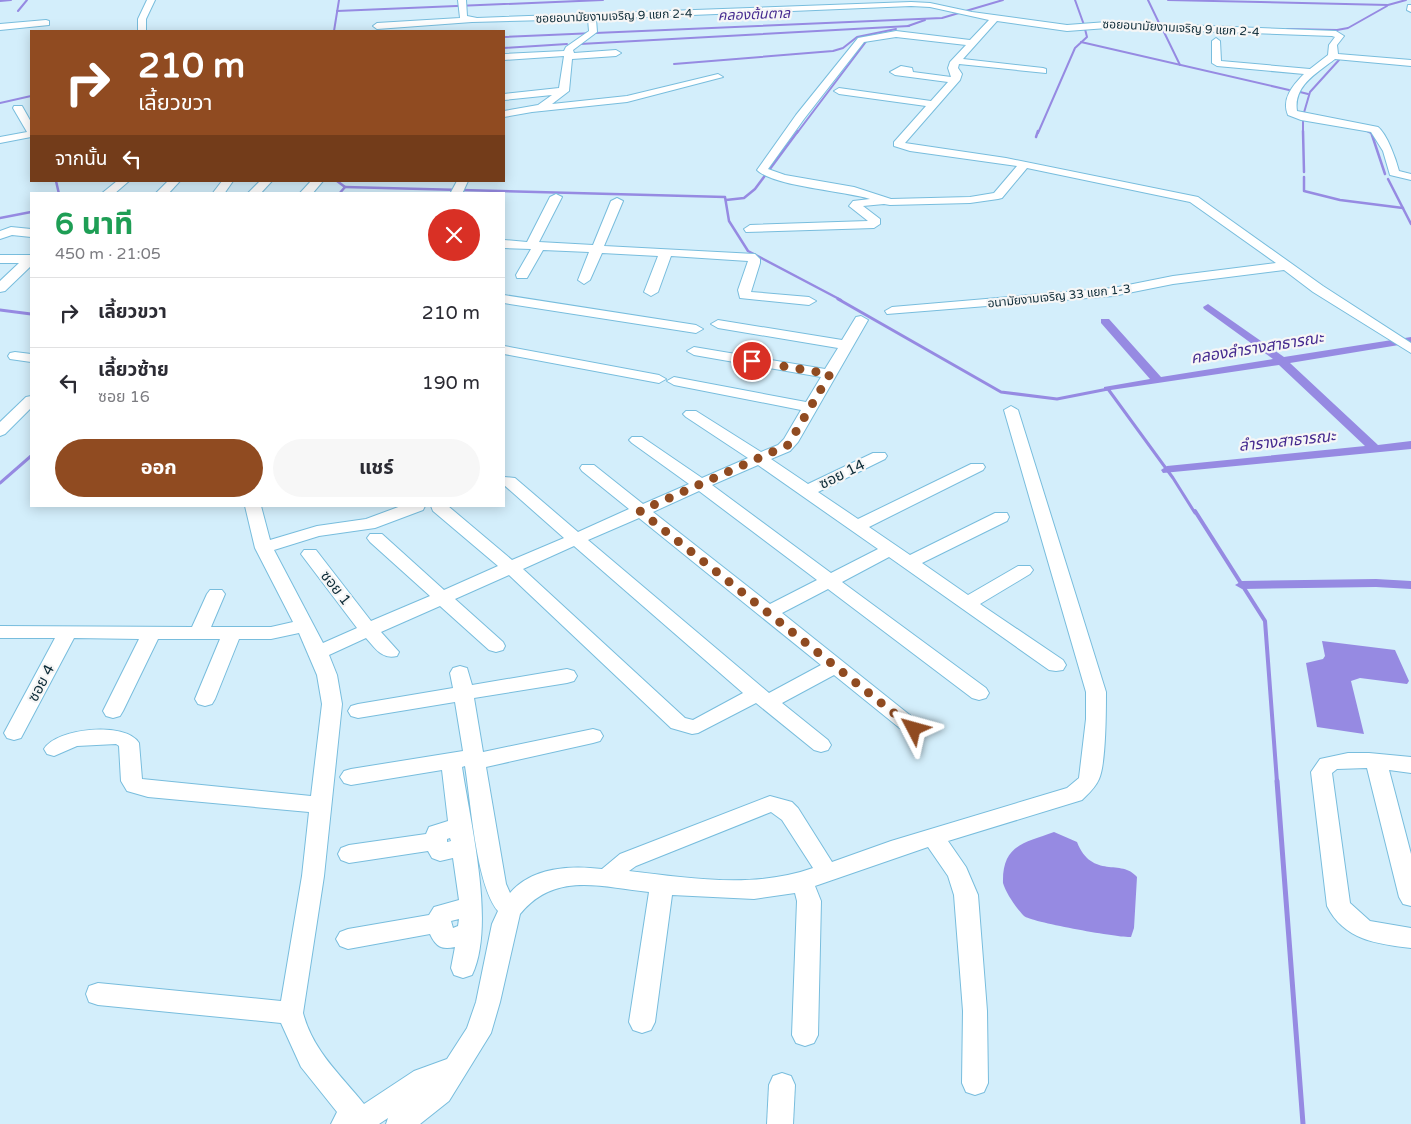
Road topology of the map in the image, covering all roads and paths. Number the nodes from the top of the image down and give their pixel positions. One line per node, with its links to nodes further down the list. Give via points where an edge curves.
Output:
1 (151, 0): 9 (street)
2 (463, 4): 5 (street, via 463,17)
3 (592, 16): 4 (street, ซอยอนามัยงามเจริญ 9 แยก 2-4, via 910,4); 5 (street, ซอยอนามัยงามเจริญ 9 แยก 2-4); 15 (street, via 592,33 572,45)
4 (996, 18): 11 (street); 13 (street, ซอยอนามัยงามเจริญ 9 แยก 2-4, via 1071,29 1107,24 1330,33 1340,36 1333,45)
5 (471, 20): 7 (street, ซอยอนามัยงามเจริญ 9 แยก 2-4)
6 (46, 23): 8 (street)
7 (377, 26)
8 (0, 27)
9 (142, 30)
10 (1216, 41): 21 (street, via 1217,63)
11 (974, 43): 16 (street); 48 (street, via 896,34 861,40 762,166 769,175 854,190)
12 (616, 53): 15 (street)
13 (1333, 56): 17 (street); 21 (street)
14 (505, 57): 15 (street)
15 (569, 58): 18 (street); 24 (street)
16 (956, 61): 20 (street); 23 (street, via 953,68 957,74)
17 (1411, 62)
18 (505, 67)
19 (909, 70): 23 (street, via 895,72)
20 (1044, 71)
21 (1313, 72): 35 (street, via 1294,90 1292,113 1301,118 1374,129 1388,151 1394,173)
22 (718, 77): 29 (street, via 627,100)
23 (955, 80): 27 (street)
24 (564, 91): 26 (street); 29 (street)
25 (839, 91): 27 (street)
26 (505, 97)
27 (934, 104): 34 (street, via 898,144)
28 (18, 108): 31 (street)
29 (533, 109): 30 (street)
30 (505, 114)
31 (30, 128)
32 (30, 134): 33 (street)
33 (0, 140)
34 (1024, 165): 48 (street, via 998,196); 59 (street, via 1194,199)
35 (1411, 177)
36 (123, 182): 41 (street)
37 (174, 182): 42 (street)
38 (227, 182): 43 (street)
39 (266, 182): 44 (street)
40 (317, 182): 45 (street)
41 (110, 192)
42 (163, 192)
43 (220, 192)
44 (255, 192)
45 (307, 192)
46 (556, 197): 53 (street)
47 (617, 202): 54 (street)
48 (888, 202): 49 (street, via 855,204 874,220 874,224)
49 (750, 229)
50 (30, 232): 51 (street)
51 (0, 235)
52 (505, 244): 53 (street)
53 (535, 245): 54 (street); 60 (street)
54 (597, 248): 55 (street); 61 (street)
55 (666, 252): 63 (street); 65 (street, via 751,257 754,264 743,294)
56 (0, 259): 57 (street)
57 (30, 260)
58 (30, 261): 62 (street)
59 (1285, 266): 66 (street, อนามัยงามเจริญ 33 แยก 1-3, via 1173,280 1113,292); 71 (street)
60 (522, 275)
61 (584, 280)
62 (0, 288)
63 (651, 292)
64 (505, 299): 69 (street)
65 (808, 301)
66 (892, 311)
67 (861, 320): 70 (street)
68 (718, 324): 70 (street)
69 (696, 329)
70 (847, 345): 76 (street)
71 (1410, 348)
72 (505, 350): 77 (street)
73 (694, 351): 76 (street)
74 (15, 356): 75 (street)
75 (30, 358)
76 (830, 374): 80 (street)
77 (659, 379)
78 (674, 381): 80 (street)
79 (30, 401): 83 (street)
80 (811, 407): 85 (street, via 784,448)
81 (1011, 410): 141 (street, via 1092,677 1096,704 1092,768 1086,784 1074,794)
82 (691, 414): 85 (street)
83 (0, 431)
84 (637, 440): 90 (street)
85 (756, 456): 90 (street); 91 (street)
86 (879, 456): 91 (street, ซอย 14)
87 (977, 467): 97 (street)
88 (588, 468): 95 (street)
89 (509, 481): 98 (street)
90 (696, 482): 95 (street); 106 (street)
91 (805, 492): 97 (street)
92 (253, 507): 100 (street)
93 (414, 507): 100 (street, via 369,524 317,531)
94 (439, 507): 104 (street)
95 (637, 508): 98 (street); 110 (street)
96 (1001, 516): 103 (street)
97 (857, 526): 101 (street)
98 (573, 535): 104 (street); 125 (street)
99 (376, 538): 108 (street)
100 (264, 548): 117 (street)
101 (890, 550): 103 (street); 106 (street)
102 (310, 554): 111 (street, ซอย 1)
103 (908, 563): 109 (street)
104 (507, 564): 108 (street); 125 (street, via 678,723 698,726)
105 (1024, 570): 109 (street)
106 (830, 582): 110 (street); 124 (street)
107 (216, 594): 115 (street)
108 (437, 594): 111 (street); 118 (street)
109 (968, 602): 120 (street)
110 (768, 612): 121 (street)
111 (366, 626): 117 (street); 119 (street, ซอย 1)
112 (0, 632): 113 (street)
113 (68, 632): 114 (street); 130 (street, ซอย 4)
114 (152, 632): 115 (street); 127 (street)
115 (199, 632): 116 (street)
116 (232, 632): 117 (street, via 271,633); 126 (street)
117 (311, 640): 139 (street, via 327,675 332,704)
118 (496, 646)
119 (390, 652)
120 (1056, 665)
121 (835, 666): 125 (street); 129 (street)
122 (567, 676): 123 (street)
123 (461, 683): 128 (street); 134 (street)
124 (980, 693)
125 (763, 698): 132 (street)
126 (205, 699)
127 (113, 711)
128 (358, 711)
129 (914, 729)
130 (14, 733)
131 (593, 736): 134 (street)
132 (821, 745)
133 (54, 749): 139 (street, via 74,739 120,737 129,743 134,785)
134 (474, 760): 135 (street); 149 (street, via 495,884)
135 (451, 761): 138 (street); 140 (street)
136 (1376, 761): 137 (street); 147 (street); 152 (street, via 1339,760 1326,764 1321,772 1339,906 1346,917 1369,932)
137 (1411, 765)
138 (351, 777)
139 (322, 805): 156 (street)
140 (461, 837): 142 (street, via 440,852 436,841); 148 (street)
141 (933, 837): 143 (street); 160 (street, via 958,873 966,895 975,1011)
142 (349, 854)
143 (826, 872): 144 (street, via 790,814 770,804 628,860); 145 (street)
144 (608, 878): 146 (street); 149 (street, via 576,875 555,878 531,888)
145 (802, 881): 146 (street, via 790,886 754,890); 158 (street, via 809,901)
146 (662, 884): 157 (street)
147 (1411, 897)
148 (471, 907): 150 (street, via 442,914); 151 (street)
149 (510, 909): 159 (street, via 478,1033)
150 (440, 923): 151 (street, via 446,939); 153 (street)
151 (470, 934): 154 (street)
152 (1411, 938)
153 (348, 939)
154 (463, 968)
155 (98, 994): 156 (street)
156 (290, 1013): 162 (street, via 302,1048)
157 (642, 1022)
158 (805, 1035)
159 (452, 1070): 162 (street, via 423,1079); 163 (street, via 440,1092)
160 (975, 1083)
161 (782, 1084): 164 (street)
162 (355, 1120)
163 (399, 1124)
164 (780, 1124)

